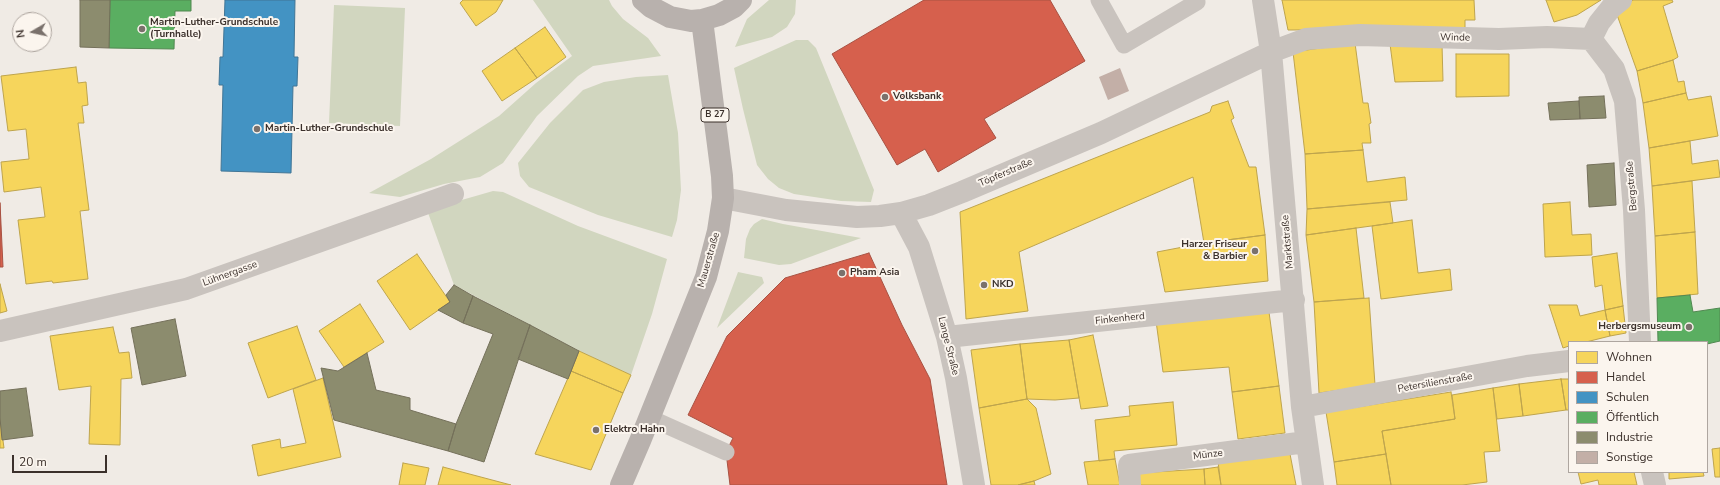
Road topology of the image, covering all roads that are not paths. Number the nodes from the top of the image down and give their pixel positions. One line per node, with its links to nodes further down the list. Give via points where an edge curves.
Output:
1 (643, 0): 7 (main road, via 670,17 691,21)
2 (741, 0): 7 (main road, via 726,12)
3 (1099, 0): 4 (lane, via 1124,45 1197,2)
4 (1196, 0)
5 (1263, 0): 9 (street, Marktstraße)
6 (1621, 0): 8 (street, via 1599,23)
7 (702, 20): 11 (main road, Mauerstraße / B 27, via 720,152)
8 (1591, 39): 9 (street, Winde, via 1360,35 1306,39); 16 (street, Bergstraße, via 1614,68 1625,101 1634,210)
9 (1271, 52): 12 (street, Töpferstraße, via 1093,136 962,192 929,205); 13 (street, Marktstraße)
10 (453, 194): 14 (street, Lühnergasse, via 192,287)
11 (723, 198): 12 (street, Töpferstraße, via 786,210 857,218); 19 (main road, Mauerstraße / B 27, via 718,231 706,277)
12 (901, 212): 15 (street, Lange Straße, via 919,247)
13 (1294, 300): 15 (street, Finkenherd); 18 (street, Marktstraße)
14 (0, 331)
15 (947, 337): 24 (street, Lange Straße)
16 (1640, 341)
17 (1568, 361): 18 (street, Petersilienstraße)
18 (1302, 407): 20 (street, Marktstraße)
19 (650, 418): 21 (lane); 23 (main road, Mauerstraße / B 27)
20 (1306, 442): 25 (street, Münze, via 1129,465); 26 (street, Marktstraße)
21 (726, 452)
22 (1652, 473): 27 (street)
23 (621, 485)
24 (974, 485)
25 (1130, 485)
26 (1313, 485)
27 (1655, 485)

